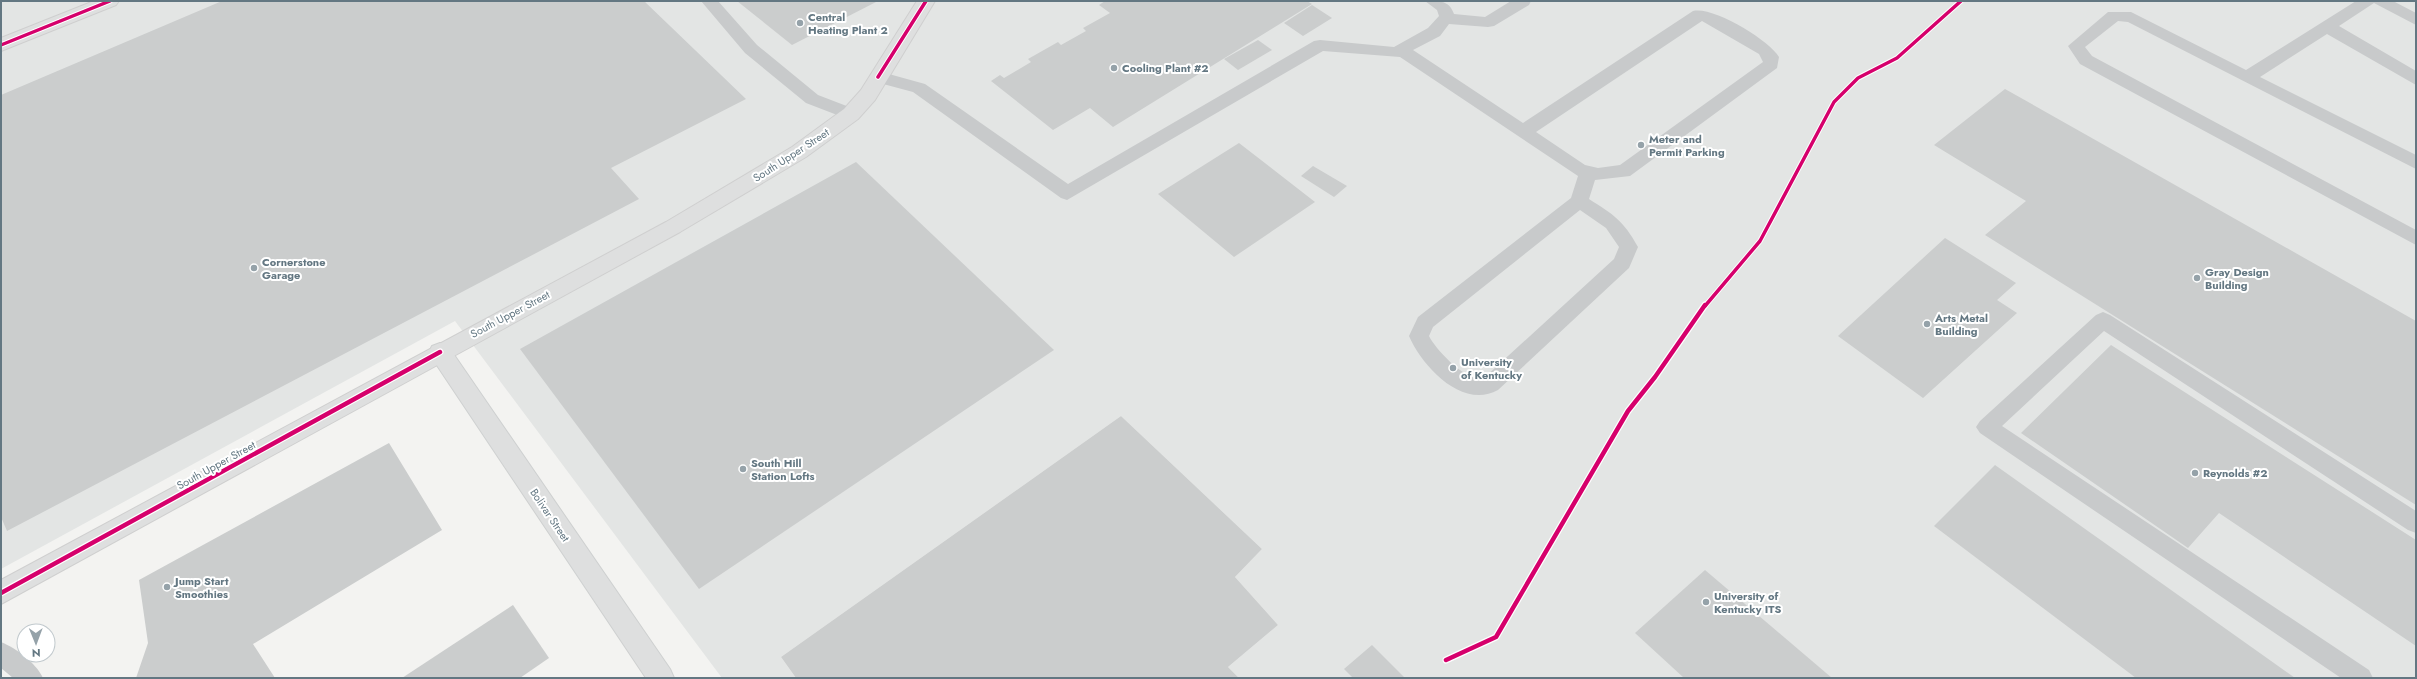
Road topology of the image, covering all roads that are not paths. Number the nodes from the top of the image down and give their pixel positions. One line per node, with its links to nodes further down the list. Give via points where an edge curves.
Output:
1 (110, 1): 11 (main road)
2 (709, 1): 16 (lane, via 752,48 812,99)
3 (926, 1): 13 (main road, South Upper Street)
4 (1433, 1): 8 (lane, via 1444,7)
5 (1523, 1): 8 (lane, via 1488,22)
6 (2366, 1): 10 (lane)
7 (2381, 1): 9 (lane)
8 (1446, 19): 12 (lane, via 1434,32)
9 (2416, 20)
10 (2326, 26): 14 (lane); 15 (lane)
11 (1, 46)
12 (1401, 50): 13 (lane, via 1396,53 1320,45 1067,193 919,88); 17 (lane)
13 (878, 77): 16 (main road, South Upper Street, via 868,95)
14 (2248, 77): 18 (lane); 21 (lane, via 2131,17 2122,15 2114,16 2076,46 2086,60)
15 (2416, 79)
16 (851, 114): 22 (main road, South Upper Street, via 799,152 673,227)
17 (1523, 132): 19 (lane, via 1580,170); 19 (lane, via 1699,15 1710,16 1765,50 1771,57 1771,64 1624,171 1598,174)
18 (2416, 163)
19 (1588, 172): 20 (lane)
20 (1578, 201): 20 (lane, via 1425,322 1418,336 1422,346 1430,356 1466,384 1480,388 1491,384 1622,263 1629,247 1613,223)
21 (2416, 238)
22 (440, 352): 24 (main road, South Upper Street); 27 (main road, Bolivar Street)
23 (2416, 523): 28 (lane, via 2102,320 1987,427)
24 (1, 593)
25 (1, 653): 26 (lane)
26 (31, 678)
27 (661, 678)
28 (2361, 678)

